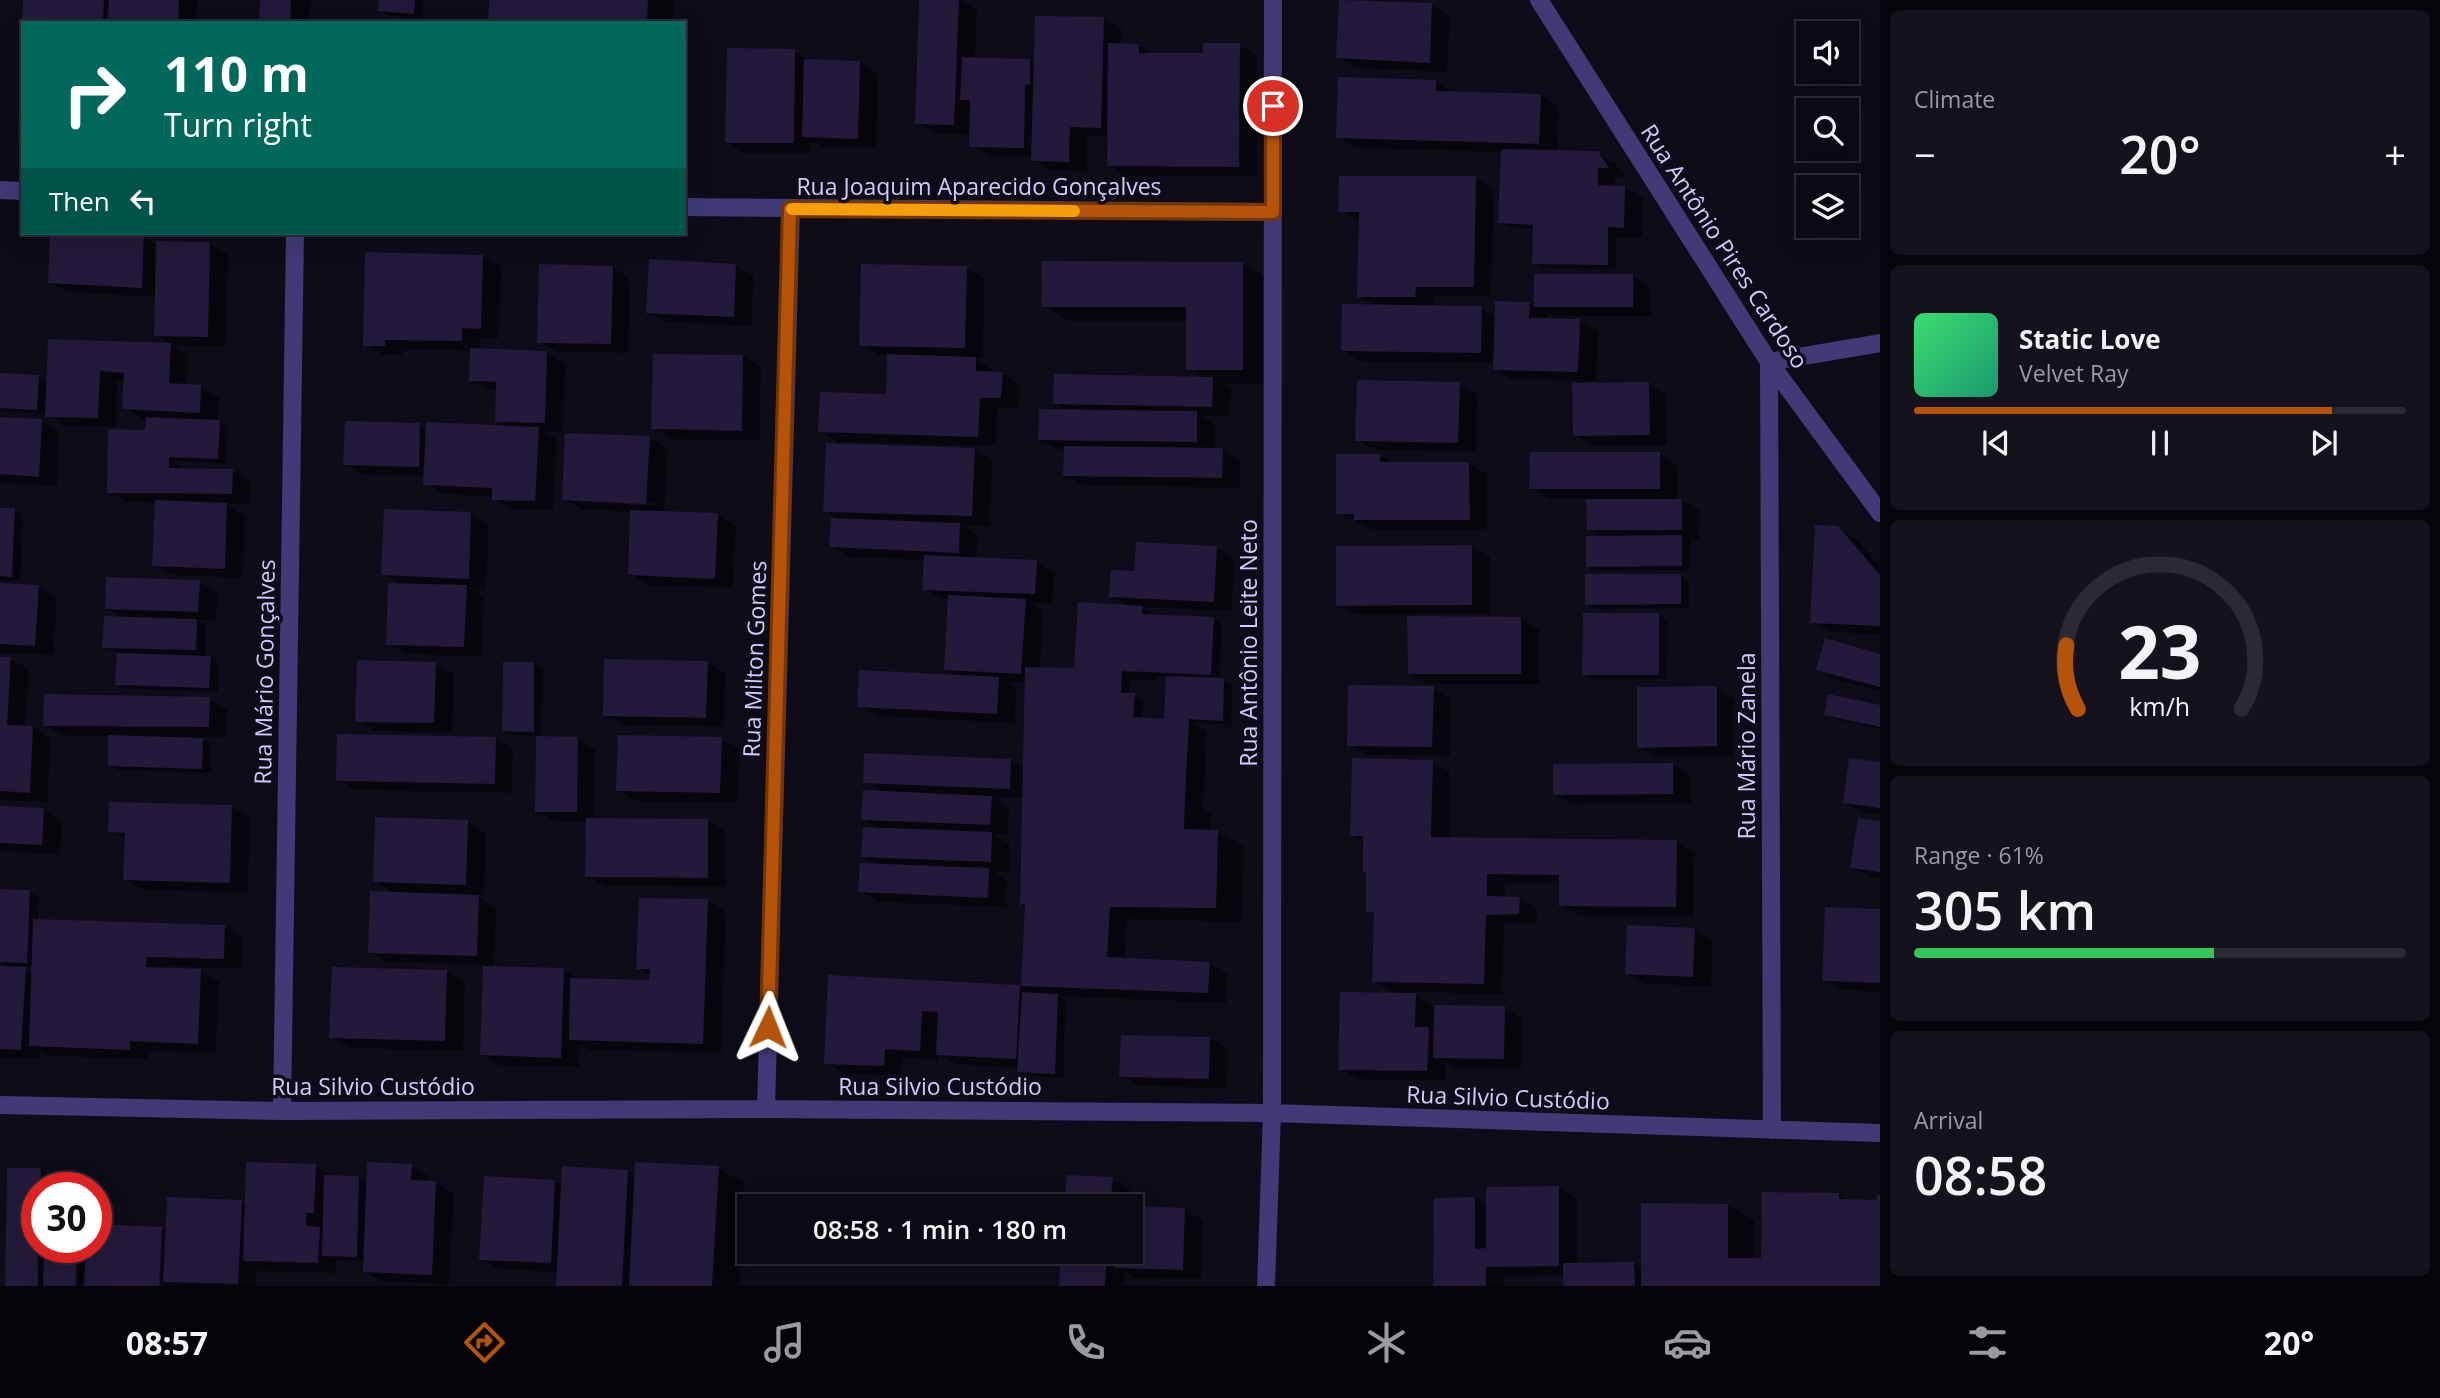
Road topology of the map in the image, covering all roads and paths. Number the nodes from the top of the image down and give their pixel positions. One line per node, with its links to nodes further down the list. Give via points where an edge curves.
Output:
1 (1273, 0): 7 (street, Rua Antônio Leite Neto)
2 (1539, 0): 10 (street, Rua Antônio Pires Cardoso)
3 (0, 190): 4 (street)
4 (21, 191)
5 (686, 207): 6 (street, Rua Joaquim Aparecido Gonçalves)
6 (790, 209): 7 (street, Rua Joaquim Aparecido Gonçalves); 13 (street, Rua Milton Gomes)
7 (1273, 212): 15 (street, Rua Antônio Leite Neto)
8 (295, 235): 14 (street, Rua Mário Gonçalves)
9 (1880, 343): 10 (street)
10 (1769, 362): 11 (street, Rua Antônio Pires Cardoso); 16 (street, Rua Mário Zanela)
11 (1880, 513)
12 (0, 1105): 14 (street, Rua Silvio Custódio)
13 (766, 1109): 14 (street, Rua Silvio Custódio); 15 (street, Rua Silvio Custódio)
14 (282, 1111)
15 (1272, 1113): 16 (street, Rua Silvio Custódio); 18 (street, Rua Antônio Leite Neto)
16 (1772, 1130): 17 (street, Rua Silvio Custódio)
17 (1880, 1133)
18 (1266, 1286)

